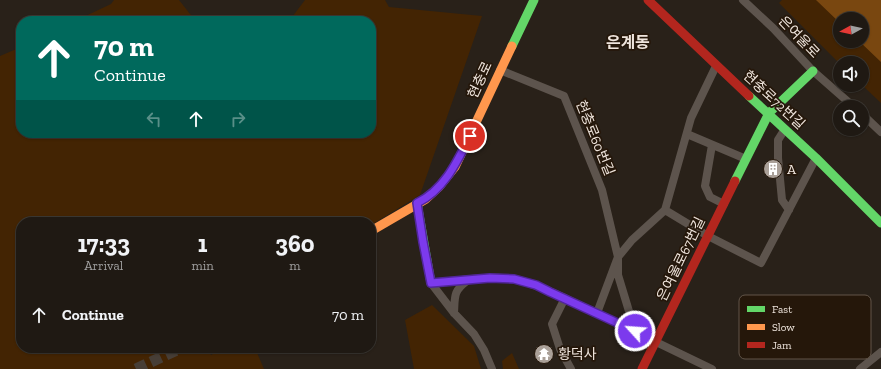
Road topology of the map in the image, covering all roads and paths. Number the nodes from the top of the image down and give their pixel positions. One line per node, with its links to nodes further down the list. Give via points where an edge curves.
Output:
1 (534, 0): 5 (street, 현충로)
2 (648, 0): 4 (street, 현충로72번길)
3 (743, 0): 6 (street, 은여울로)
4 (716, 66): 8 (street, 현충로72번길); 12 (street, via 691,118)
5 (500, 70): 16 (street, 현충로, via 455,167 439,187 426,199); 23 (street, 현충로60번길, via 564,96 602,190)
6 (813, 71): 7 (street, 은여울로); 8 (street, 은여울로67번길)
7 (846, 100)
8 (769, 114): 10 (street, 현충로72번길); 15 (street, 은여울로67번길)
9 (869, 121): 11 (street)
10 (785, 129): 14 (street, 현충로72번길); 19 (street, via 778,140 778,158 782,200)
11 (881, 132)
12 (687, 134): 13 (street); 18 (street)
13 (712, 145): 15 (street); 17 (street, via 706,186 710,197)
14 (816, 158): 19 (street); 20 (street, 현충로72번길)
15 (746, 159): 17 (street, 은여울로67번길)
16 (417, 203): 21 (street, 현충로); 25 (street)
17 (724, 204): 22 (street, 은여울로67번길)
18 (665, 210): 22 (street); 23 (street, via 632,240)
19 (789, 210): 22 (street, via 761,263)
20 (881, 222)
21 (376, 228)
22 (708, 236): 30 (street, 은여울로67번길)
23 (618, 257): 28 (street); 29 (street, 현충로60번길, via 618,275)
24 (467, 280): 25 (street); 26 (street, via 514,279 536,285); 27 (street, via 458,288)
25 (431, 283): 27 (street)
26 (565, 298): 28 (street); 33 (street, via 552,324 560,349)
27 (454, 313): 32 (street, via 474,334)
28 (597, 313): 29 (street)
29 (635, 331): 30 (street)
30 (656, 341): 34 (street, 은여울로67번길); 35 (street)
31 (880, 354): 36 (street)
32 (492, 369)
33 (571, 369)
34 (642, 369)
35 (712, 369)
36 (860, 369)

